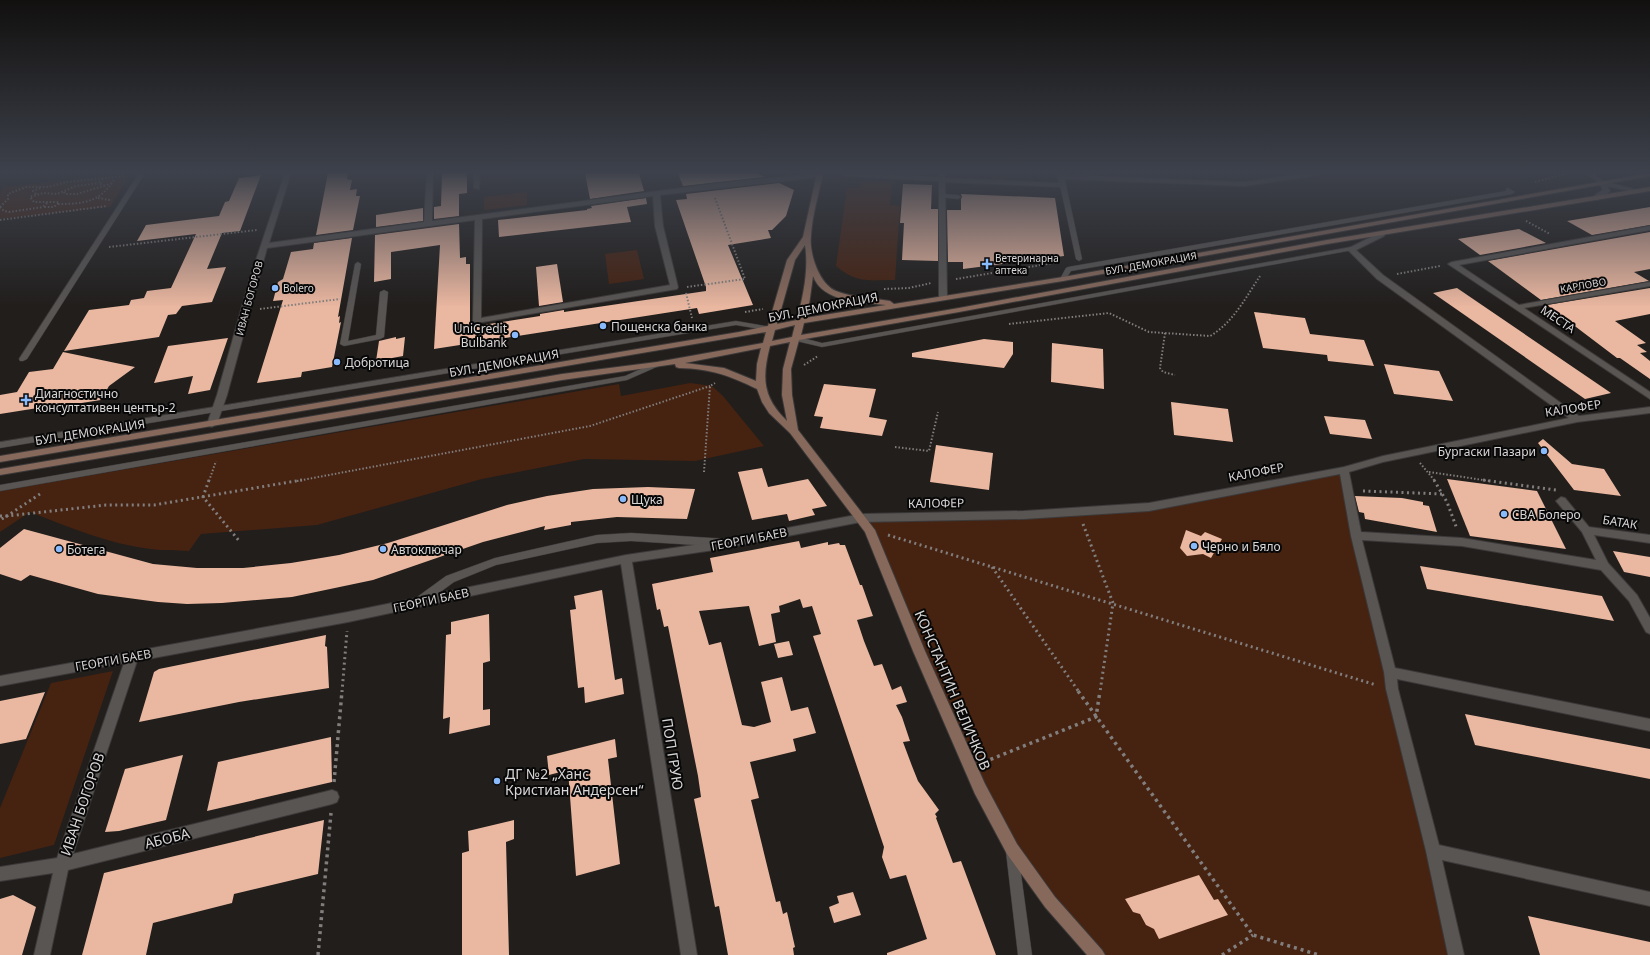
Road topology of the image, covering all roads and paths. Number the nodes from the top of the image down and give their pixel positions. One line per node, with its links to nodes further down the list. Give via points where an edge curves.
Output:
1 (479, 217): 8 (street, via 477,321 674,287)
2 (15, 218): 3 (path); 17 (path); 18 (path)
3 (19, 218)
4 (114, 218): 26 (lane)
5 (274, 218): 21 (street, ИВАН БОГОРОВ)
6 (428, 218): 19 (street)
7 (474, 218): 19 (street)
8 (658, 218)
9 (723, 218): 44 (path, via 745,279 684,287)
10 (811, 218): 23 (main road)
11 (942, 218): 38 (street)
12 (1070, 218): 28 (lane)
13 (1363, 218): 34 (lane, via 1068,268)
14 (1403, 218): 34 (main road, БУЛ. ДЕМОКРАЦИЯ)
15 (1483, 218): 22 (main road, БУЛ. ДЕМОКРАЦИЯ)
16 (1519, 218): 24 (path)
17 (0, 220)
18 (12, 221)
19 (428, 223): 25 (street)
20 (1650, 228): 24 (street)
21 (271, 229): 25 (street, ИВАН БОГОРОВ); 26 (path)
22 (1381, 234): 27 (street); 49 (main road, БУЛ. ДЕМОКРАЦИЯ)
23 (807, 236): 29 (main road); 47 (main road, КОНСТАНТИН ВЕЛИЧКОВ, via 791,260)
24 (1566, 243): 32 (street)
25 (264, 246): 42 (street, ИВАН БОГОРОВ)
26 (94, 249): 52 (lane)
27 (1351, 249): 31 (lane); 33 (street)
28 (1079, 259)
29 (811, 261): 39 (main road, via 820,283 836,293); 45 (main road, КОНСТАНТИН ВЕЛИЧКОВ)
30 (358, 264): 37 (lane)
31 (1268, 264): 48 (path, via 1238,309 1216,334 1210,336); 49 (lane, via 822,345)
32 (1452, 264): 33 (path); 40 (street, МЕСТА)
33 (1380, 277): 63 (street)
34 (1062, 279): 38 (main road, БУЛ. ДЕМОКРАЦИЯ)
35 (1650, 284): 40 (street, КАРЛОВО)
36 (384, 292): 37 (lane, via 380,338 344,344)
37 (353, 297): 42 (path)
38 (943, 297): 39 (main road, БУЛ. ДЕМОКРАЦИЯ)
39 (902, 304): 45 (main road, БУЛ. ДЕМОКРАЦИЯ)
40 (1519, 307): 59 (street, МЕСТА)
41 (764, 310): 43 (path)
42 (246, 311): 60 (street, ИВАН БОГОРОВ)
43 (742, 312)
44 (692, 318)
45 (800, 322): 47 (main road, БУЛ. ДЕМОКРАЦИЯ); 49 (main road, КОНСТАНТИН ВЕЛИЧКОВ)
46 (1004, 325): 48 (path, via 1110,313 1149,332)
47 (771, 329): 50 (main road, КОНСТАНТИН ВЕЛИЧКОВ); 60 (lane, via 736,323); 64 (main road, БУЛ. ДЕМОКРАЦИЯ)
48 (1165, 333): 56 (path, via 1160,368 1163,372)
49 (795, 338): 50 (main road, БУЛ. ДЕМОКРАЦИЯ); 65 (main road, КОНСТАНТИН ВЕЛИЧКОВ, via 787,365 786,379)
50 (766, 345): 53 (main road, БУЛ. ДЕМОКРАЦИЯ); 58 (main road, КОНСТАНТИН ВЕЛИЧКОВ, via 759,374)
51 (824, 353): 54 (path)
52 (23, 359)
53 (657, 364): 55 (main road, via 701,366); 68 (lane, БУЛ. ДЕМОКРАЦИЯ, via 627,378); 72 (main road, БУЛ. ДЕМОКРАЦИЯ, via 562,377)
54 (804, 365)
55 (730, 371): 57 (path); 58 (main road)
56 (1175, 375)
57 (710, 386): 73 (path); 79 (path, via 590,426)
58 (760, 386): 65 (main road, КОНСТАНТИН ВЕЛИЧКОВ, via 767,404 778,419)
59 (1650, 396)
60 (216, 410): 64 (street, ИВАН БОГОРОВ); 66 (lane)
61 (1650, 410): 63 (street, КАЛОФЕР)
62 (938, 412): 67 (path, via 929,451)
63 (1577, 419): 69 (street, КАЛОФЕР)
64 (212, 424): 70 (main road, БУЛ. ДЕМОКРАЦИЯ)
65 (794, 431): 84 (main road, КОНСТАНТИН ВЕЛИЧКОВ)
66 (0, 445)
67 (895, 447)
68 (219, 449): 75 (lane, БУЛ. ДЕМОКРАЦИЯ); 79 (path)
69 (1409, 454): 71 (street, КАЛОФЕР); 74 (path)
70 (0, 459)
71 (1344, 470): 76 (street); 81 (street, КАЛОФЕР, via 1149,507)
72 (0, 472)
73 (704, 472)
74 (1429, 472): 77 (path); 80 (path, via 1556,490)
75 (0, 488)
76 (1348, 490): 77 (path); 88 (street)
77 (1444, 494): 91 (path)
78 (27, 496): 83 (path, via 41,494)
79 (203, 497): 83 (path, via 154,505 106,505); 90 (path)
80 (1561, 501): 87 (street)
81 (1078, 512): 84 (street, КАЛОФЕР); 97 (path)
82 (0, 516): 83 (path)
83 (7, 516): 85 (path)
84 (861, 518): 86 (main road, КОНСТАНТИН ВЕЛИЧКОВ); 92 (street, ГЕОРГИ БАЕВ)
85 (0, 520)
86 (870, 530): 95 (path); 105 (main road, КОНСТАНТИН ВЕЛИЧКОВ, via 919,651)
87 (1586, 530): 89 (street, БАТАК); 94 (street)
88 (1356, 536): 91 (street); 100 (street)
89 (1650, 540)
90 (240, 542)
91 (1462, 542): 94 (street)
92 (728, 543): 93 (street, ГЕОРГИ БАЕВ); 96 (lane, via 631,537 597,539 495,562 450,579)
93 (626, 559): 96 (street, ГЕОРГИ БАЕВ); 115 (street, ПОП ГРУЮ)
94 (1604, 566): 98 (street, via 1633,598)
95 (992, 567): 97 (path); 103 (path)
96 (417, 603): 99 (street, ГЕОРГИ БАЕВ)
97 (1113, 603): 102 (path); 103 (path)
98 (1650, 629)
99 (132, 656): 101 (street, ГЕОРГИ БАЕВ); 109 (street, ИВАН БОГОРОВ)
100 (1390, 672): 102 (street); 104 (street)
101 (0, 681)
102 (1392, 689): 108 (street)
103 (1096, 717): 105 (path); 112 (path)
104 (1650, 725)
105 (971, 768): 107 (main road, КОНСТАНТИН ВЕЛИЧКОВ)
106 (332, 797): 109 (street, АБОБА)
107 (1012, 848): 113 (main road, КОНСТАНТИН ВЕЛИЧКОВ, via 1050,902); 116 (lane)
108 (1432, 851): 111 (street); 119 (street)
109 (62, 864): 110 (street, АБОБА); 114 (street, ИВАН БОГОРОВ)
110 (0, 874)
111 (1650, 900)
112 (1253, 935): 117 (path); 118 (path)
113 (1093, 954)
114 (42, 955)
115 (689, 955)
116 (1025, 955)
117 (1222, 955)
118 (1319, 955)
119 (1456, 955)

